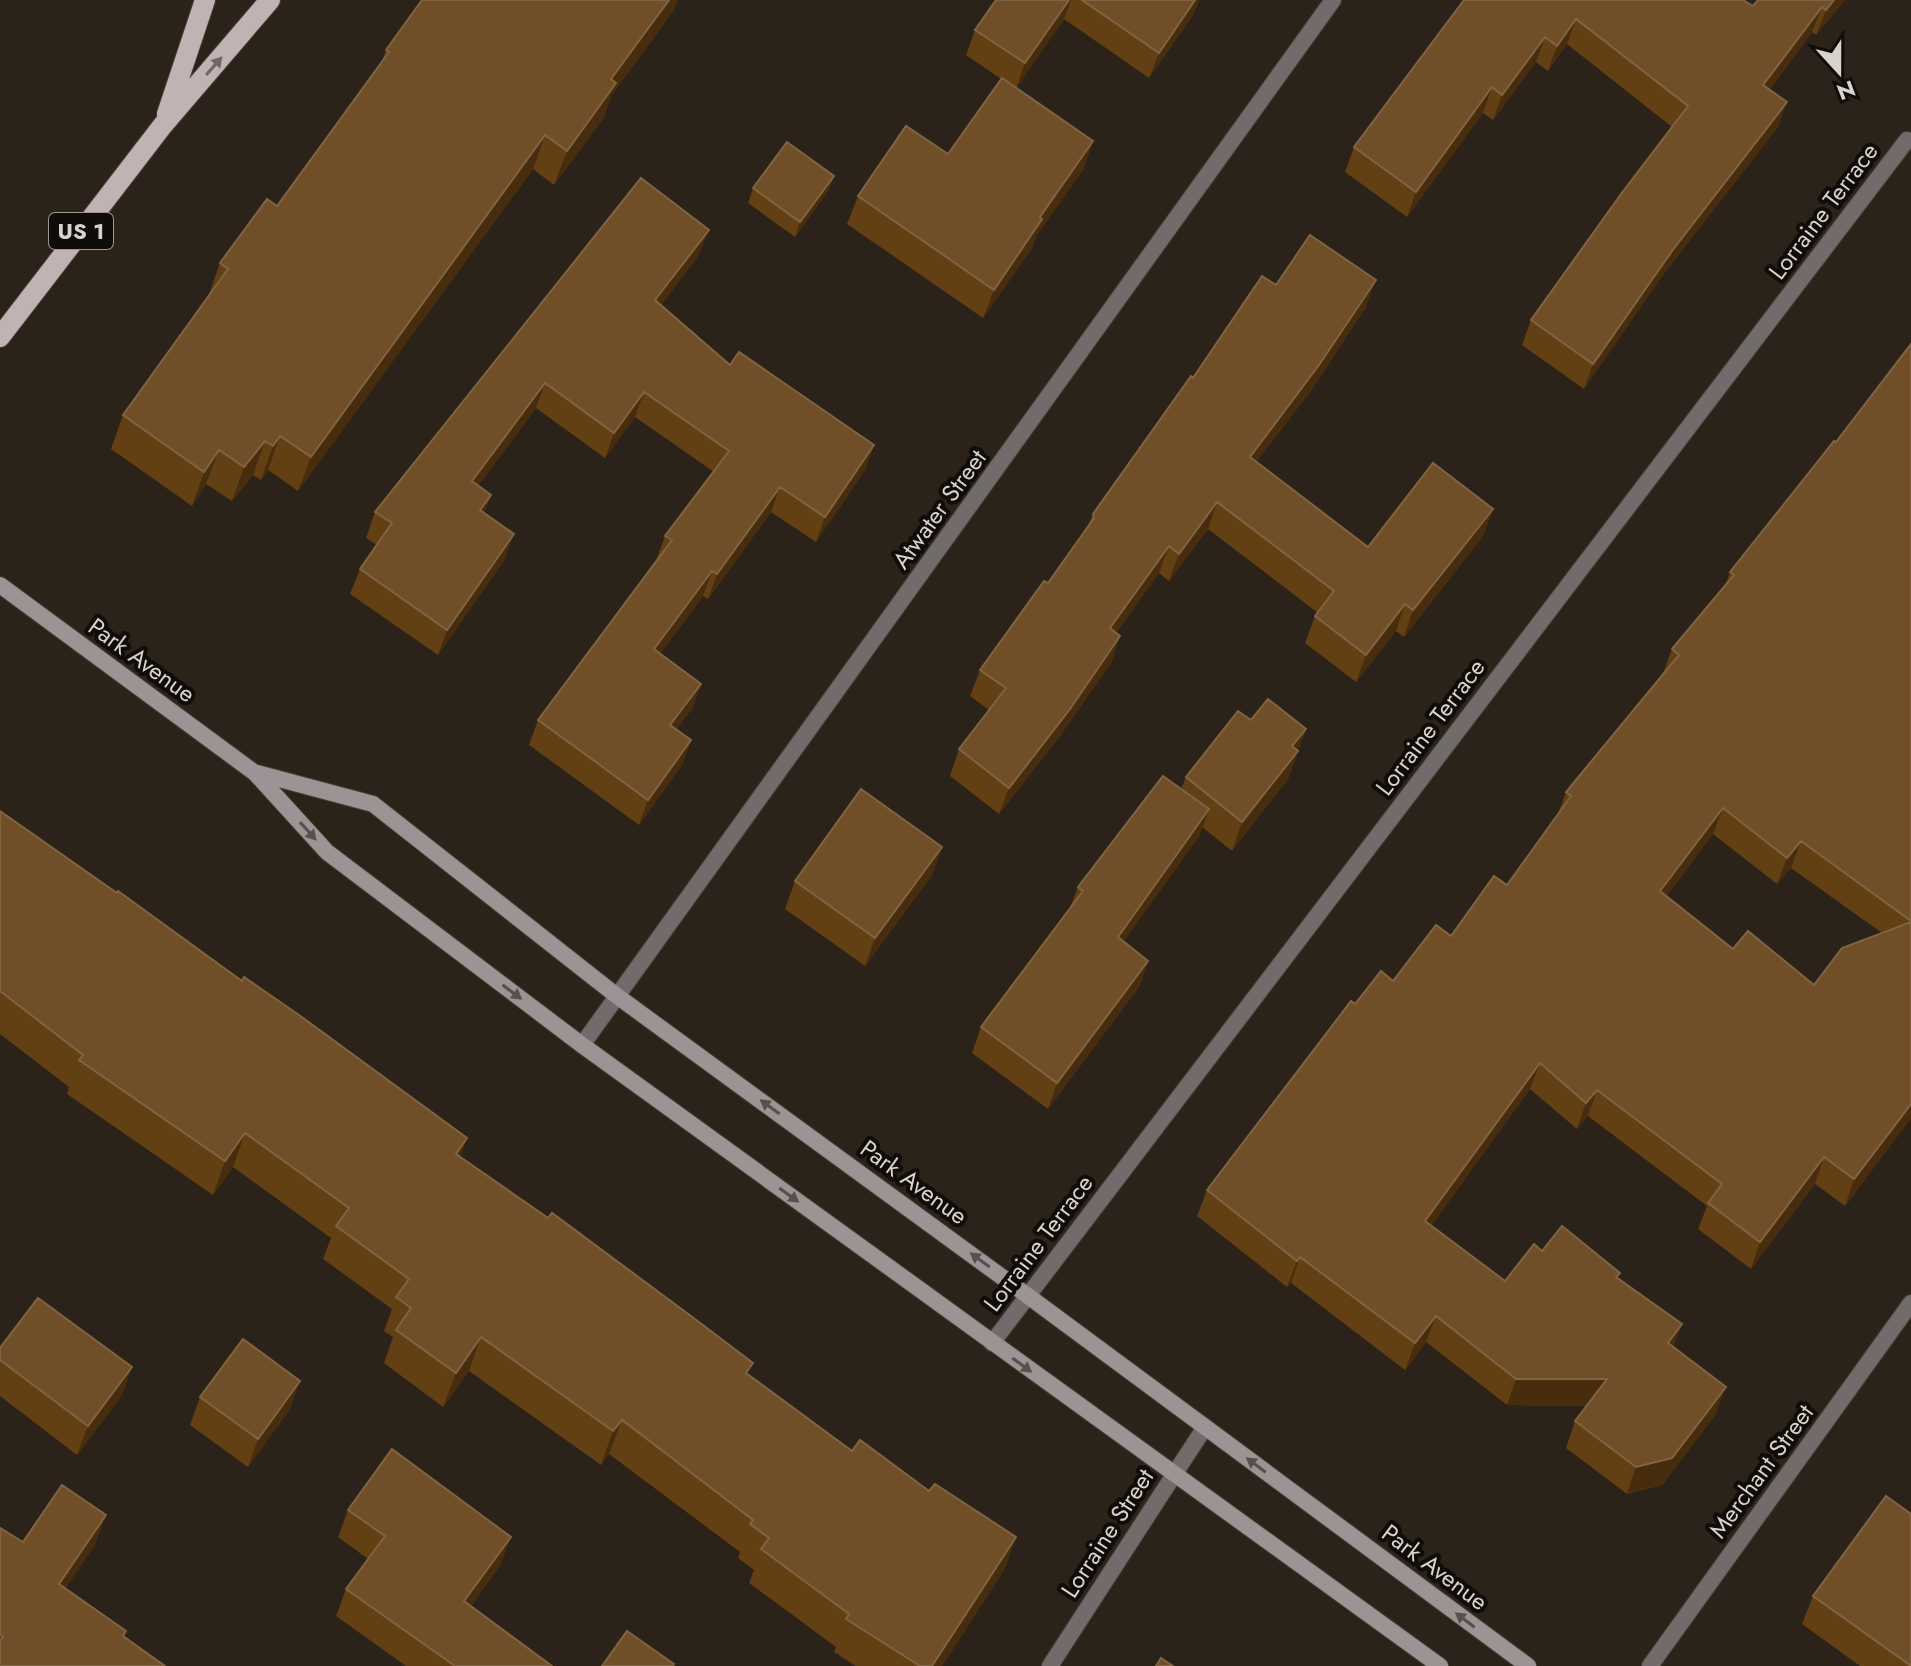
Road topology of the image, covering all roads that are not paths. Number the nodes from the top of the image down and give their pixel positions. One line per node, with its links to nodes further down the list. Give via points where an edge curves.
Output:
1 (205, 0): 4 (main road, US 1)
2 (270, 0): 4 (main road, US 1, one-way to 2)
3 (1333, 0): 9 (street, Atwater Street)
4 (163, 125): 6 (main road, US 1)
5 (1907, 140): 11 (street, Lorraine Terrace)
6 (0, 337)
7 (0, 585): 8 (main road, Park Avenue)
8 (255, 773): 9 (main road, Park Avenue, via 373,804); 10 (main road, Park Avenue, one-way to 10, via 327,852)
9 (617, 996): 10 (street, Atwater Street); 11 (main road, Park Avenue, one-way to 9)
10 (582, 1045): 13 (main road, Park Avenue, one-way to 13)
11 (1028, 1296): 13 (street, Lorraine Terrace); 14 (main road, Park Avenue)
12 (1911, 1303): 19 (street, Merchant Street)
13 (992, 1343): 15 (main road, Park Avenue, one-way to 15)
14 (1205, 1427): 15 (street, Lorraine Street); 18 (main road, Park Avenue, one-way to 14)
15 (1173, 1475): 16 (street, Lorraine Street); 17 (main road, Park Avenue)
16 (1050, 1666)
17 (1440, 1666)
18 (1528, 1666)
19 (1650, 1666)

